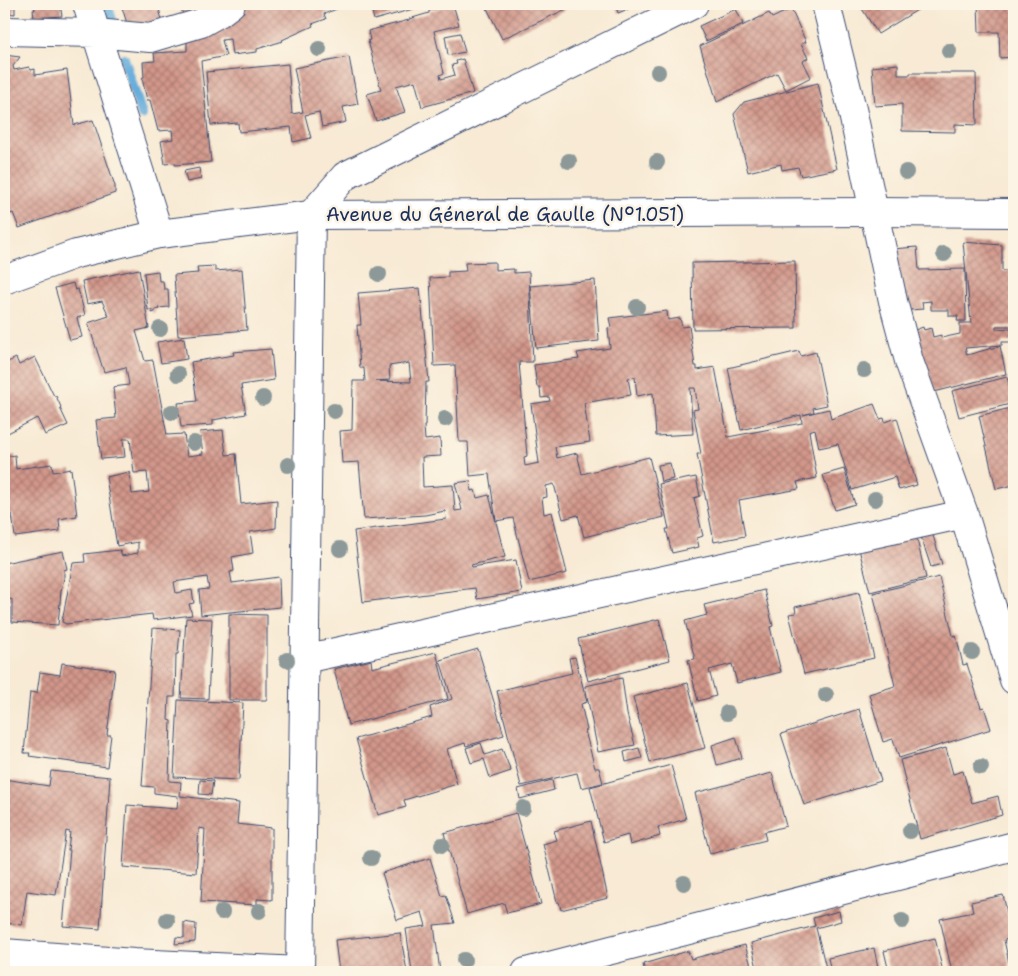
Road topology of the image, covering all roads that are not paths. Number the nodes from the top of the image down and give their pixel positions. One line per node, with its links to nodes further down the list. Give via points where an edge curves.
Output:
1 (87, 4): 6 (street)
2 (231, 4): 6 (street, via 201,23 150,38)
3 (694, 4): 9 (street, via 345,176)
4 (826, 4): 7 (street)
5 (4, 31): 6 (street)
6 (96, 33): 10 (street)
7 (873, 212): 8 (street, Avenue du Géneral de Gaulle (N°1.051)); 9 (street, Avenue du Géneral de Gaulle (N°1.051)); 12 (street, via 909,361)
8 (1014, 213)
9 (311, 215): 10 (street, Avenue du Géneral de Gaulle (N°1.051)); 13 (street)
10 (159, 234): 11 (street, Avenue du Géneral de Gaulle (N°1.051), via 76,254)
11 (4, 280)
12 (964, 514): 13 (street); 14 (street)
13 (304, 659): 17 (street)
14 (1014, 680)
15 (1014, 846): 18 (street)
16 (4, 953): 17 (street)
17 (300, 972)
18 (526, 972)

